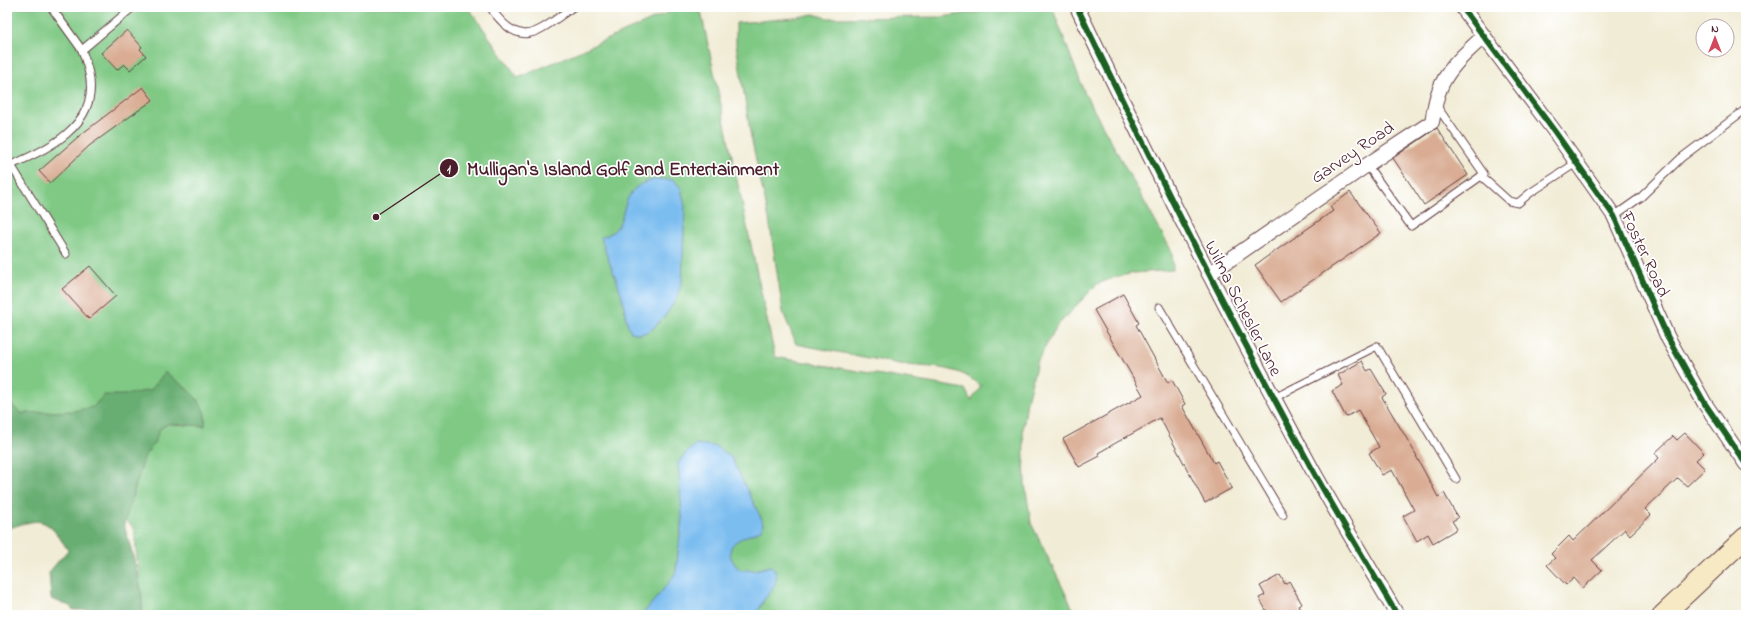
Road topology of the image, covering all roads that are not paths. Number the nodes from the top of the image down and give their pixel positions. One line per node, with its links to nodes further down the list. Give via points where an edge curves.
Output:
1 (51, 7): 8 (lane)
2 (133, 7): 8 (lane)
3 (490, 7): 4 (lane, via 503,25 520,35 537,32)
4 (573, 7)
5 (1078, 7): 17 (street, Wilma Schesler Lane)
6 (1462, 7): 7 (street, Foster Road)
7 (1484, 36): 9 (street, Garvey Road, via 1453,66 1439,91); 11 (street, Foster Road)
8 (82, 50): 12 (lane, via 90,80 89,104 85,112 73,129 63,137 28,158)
9 (1436, 105): 13 (street, Garvey Road, via 1432,122); 14 (lane, via 1484,174)
10 (1746, 109): 15 (lane, via 1681,158 1641,197)
11 (1576, 162): 14 (lane, via 1518,203 1509,201); 15 (street, Foster Road)
12 (9, 165): 16 (lane)
13 (1367, 165): 14 (lane, via 1411,226); 17 (street, Garvey Road)
14 (1481, 176)
15 (1614, 216): 20 (street, Foster Road, via 1668,338 1705,404)
16 (66, 254)
17 (1209, 274): 19 (street, Wilma Schesler Lane)
18 (1159, 307): 22 (lane)
19 (1274, 398): 21 (lane, via 1377,346); 24 (street, Wilma Schesler Lane, via 1313,471)
20 (1746, 464)
21 (1456, 479)
22 (1283, 515)
23 (1746, 537): 25 (main road)
24 (1397, 615)
25 (1663, 615)

